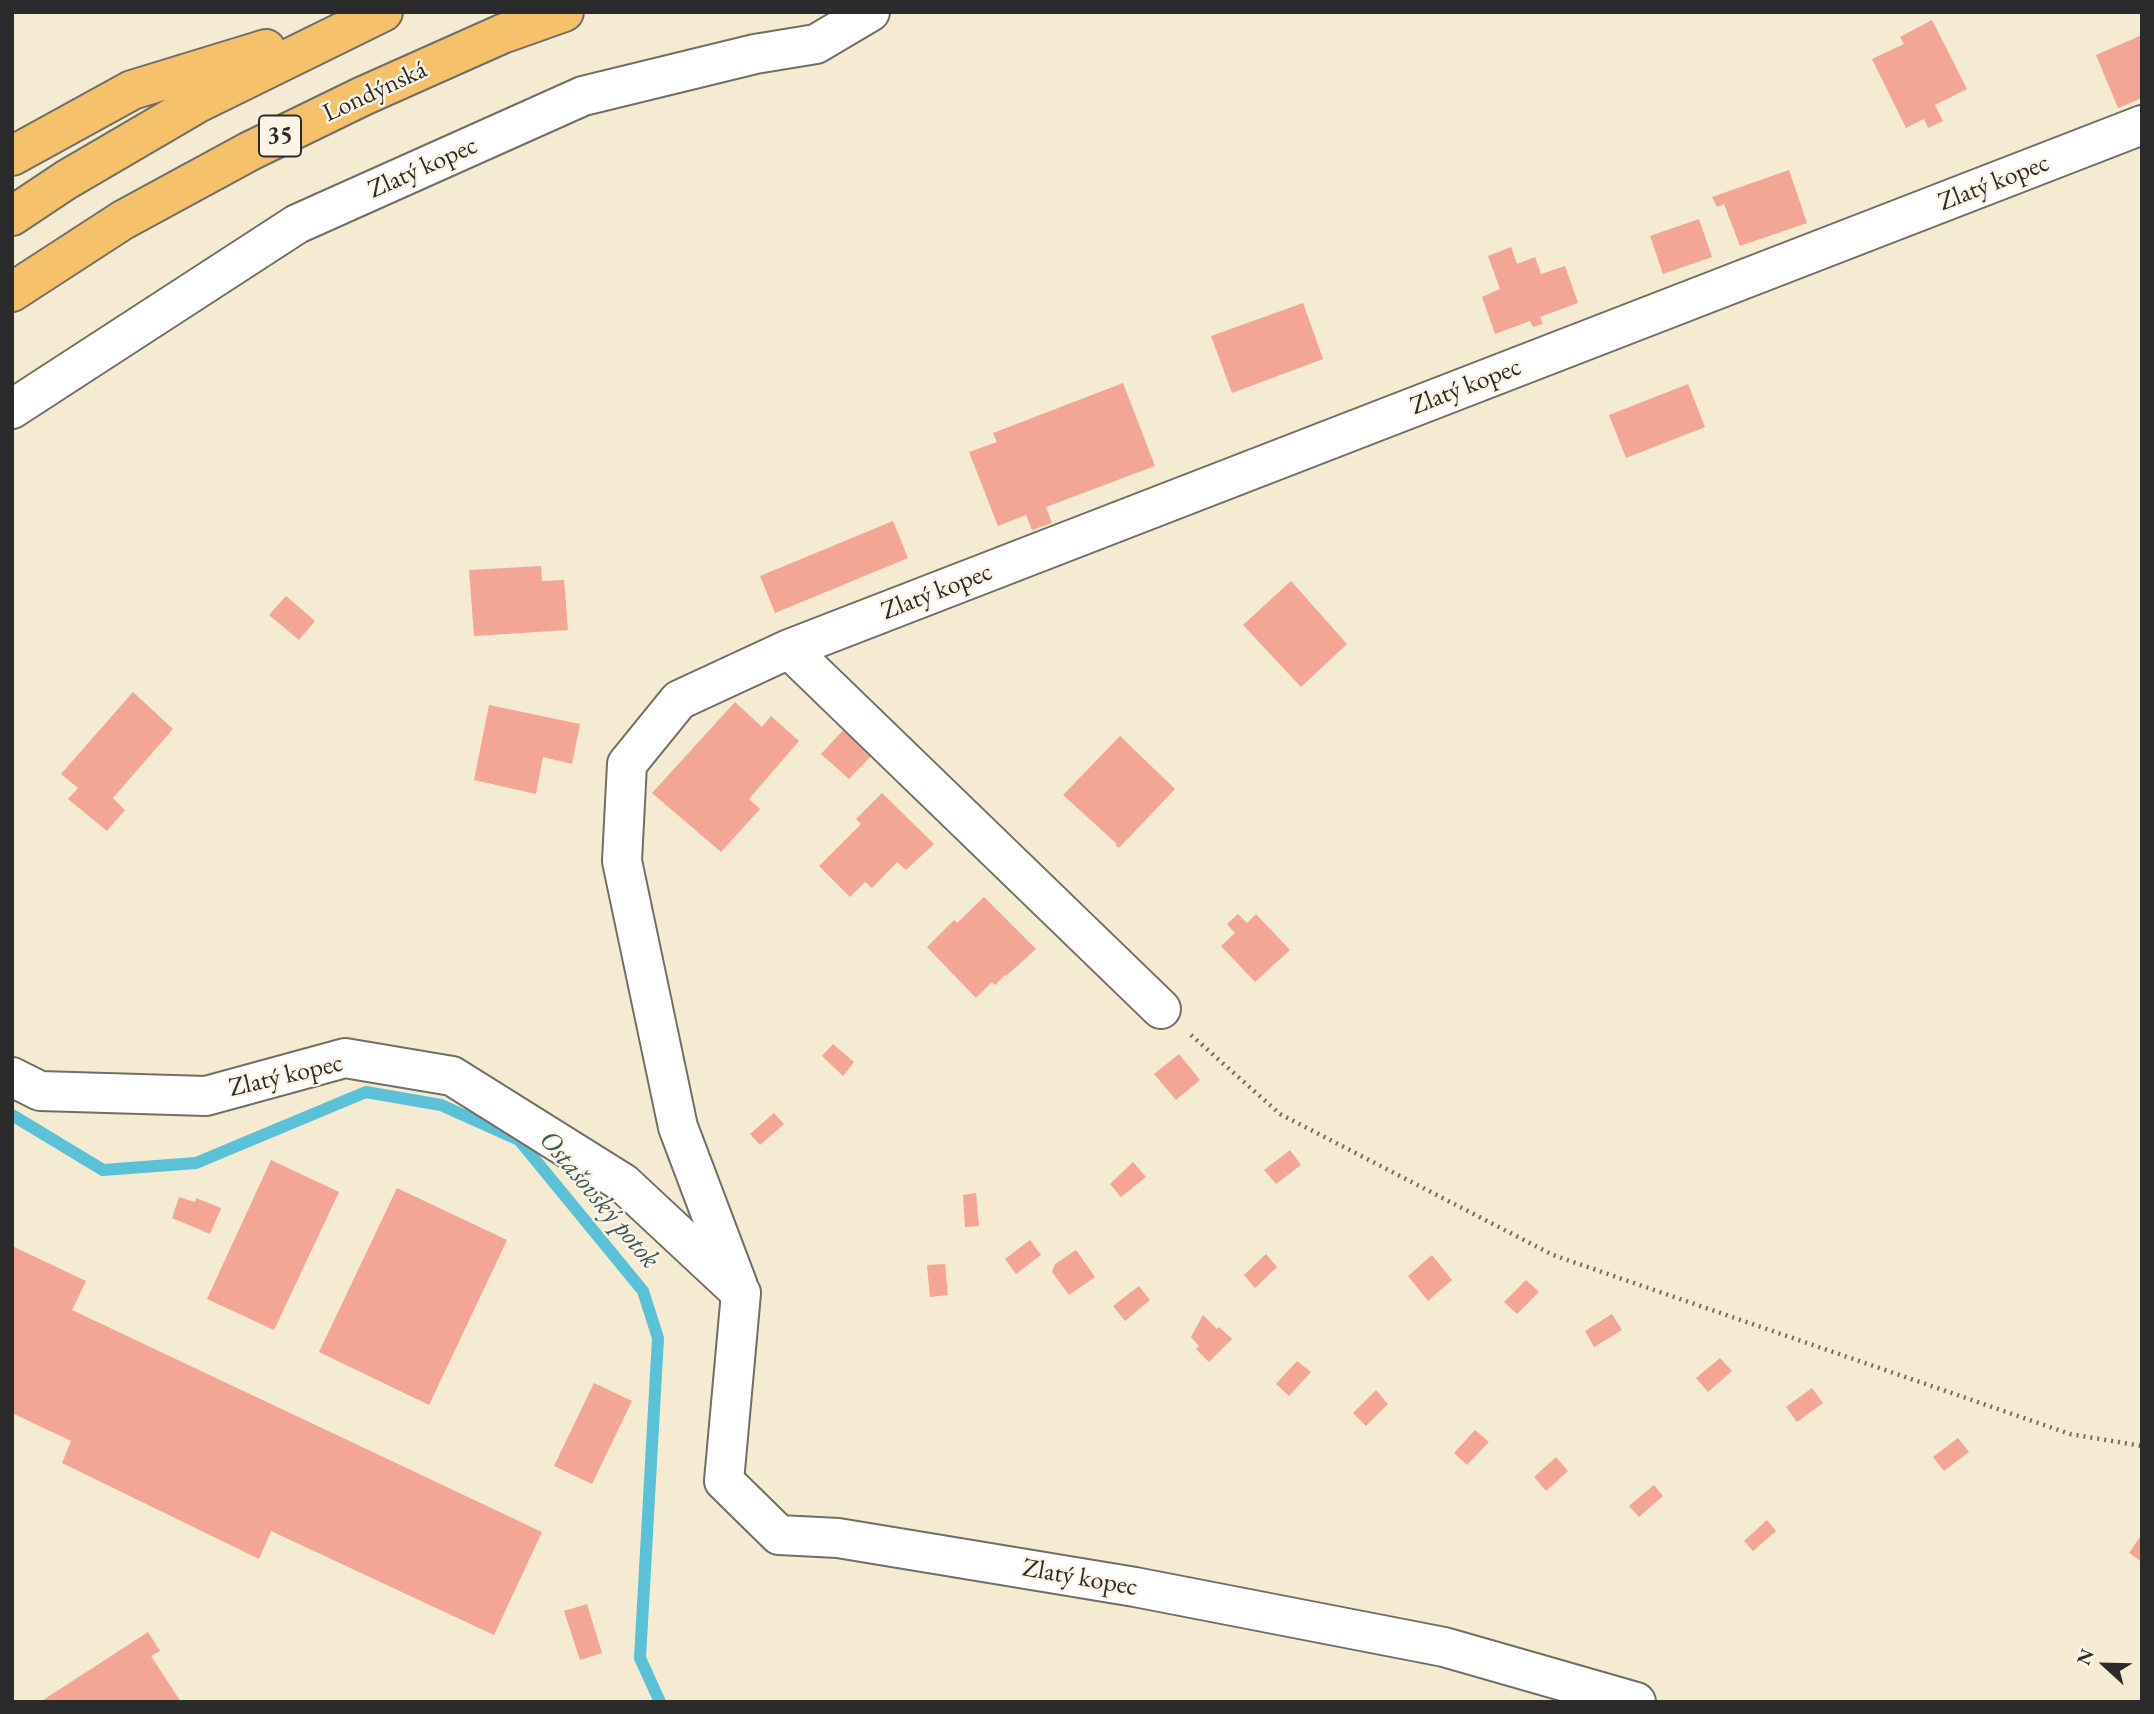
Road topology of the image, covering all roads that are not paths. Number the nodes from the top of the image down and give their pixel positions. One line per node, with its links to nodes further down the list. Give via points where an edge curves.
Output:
1 (564, 12): 7 (highway, Londýnská / 35, via 502,34 250,151 123,220)
2 (870, 12): 8 (street, Zlatý kopec, via 816,44 755,54 583,96 297,224)
3 (381, 13): 5 (highway, via 132,90); 6 (highway, 35, via 195,104)
4 (2142, 125): 9 (street, Zlatý kopec)
5 (12, 156)
6 (12, 216)
7 (12, 292)
8 (12, 409)
9 (789, 649): 10 (street); 12 (street, Zlatý kopec, via 679,700 627,764 622,861 678,1127)
10 (1161, 1009)
11 (12, 1077): 12 (street, Zlatý kopec, via 40,1091 206,1096 345,1058 452,1076 623,1183)
12 (741, 1293): 13 (street, Zlatý kopec, via 724,1481 779,1535 838,1538 1054,1574 1444,1647)
13 (1636, 1702)

